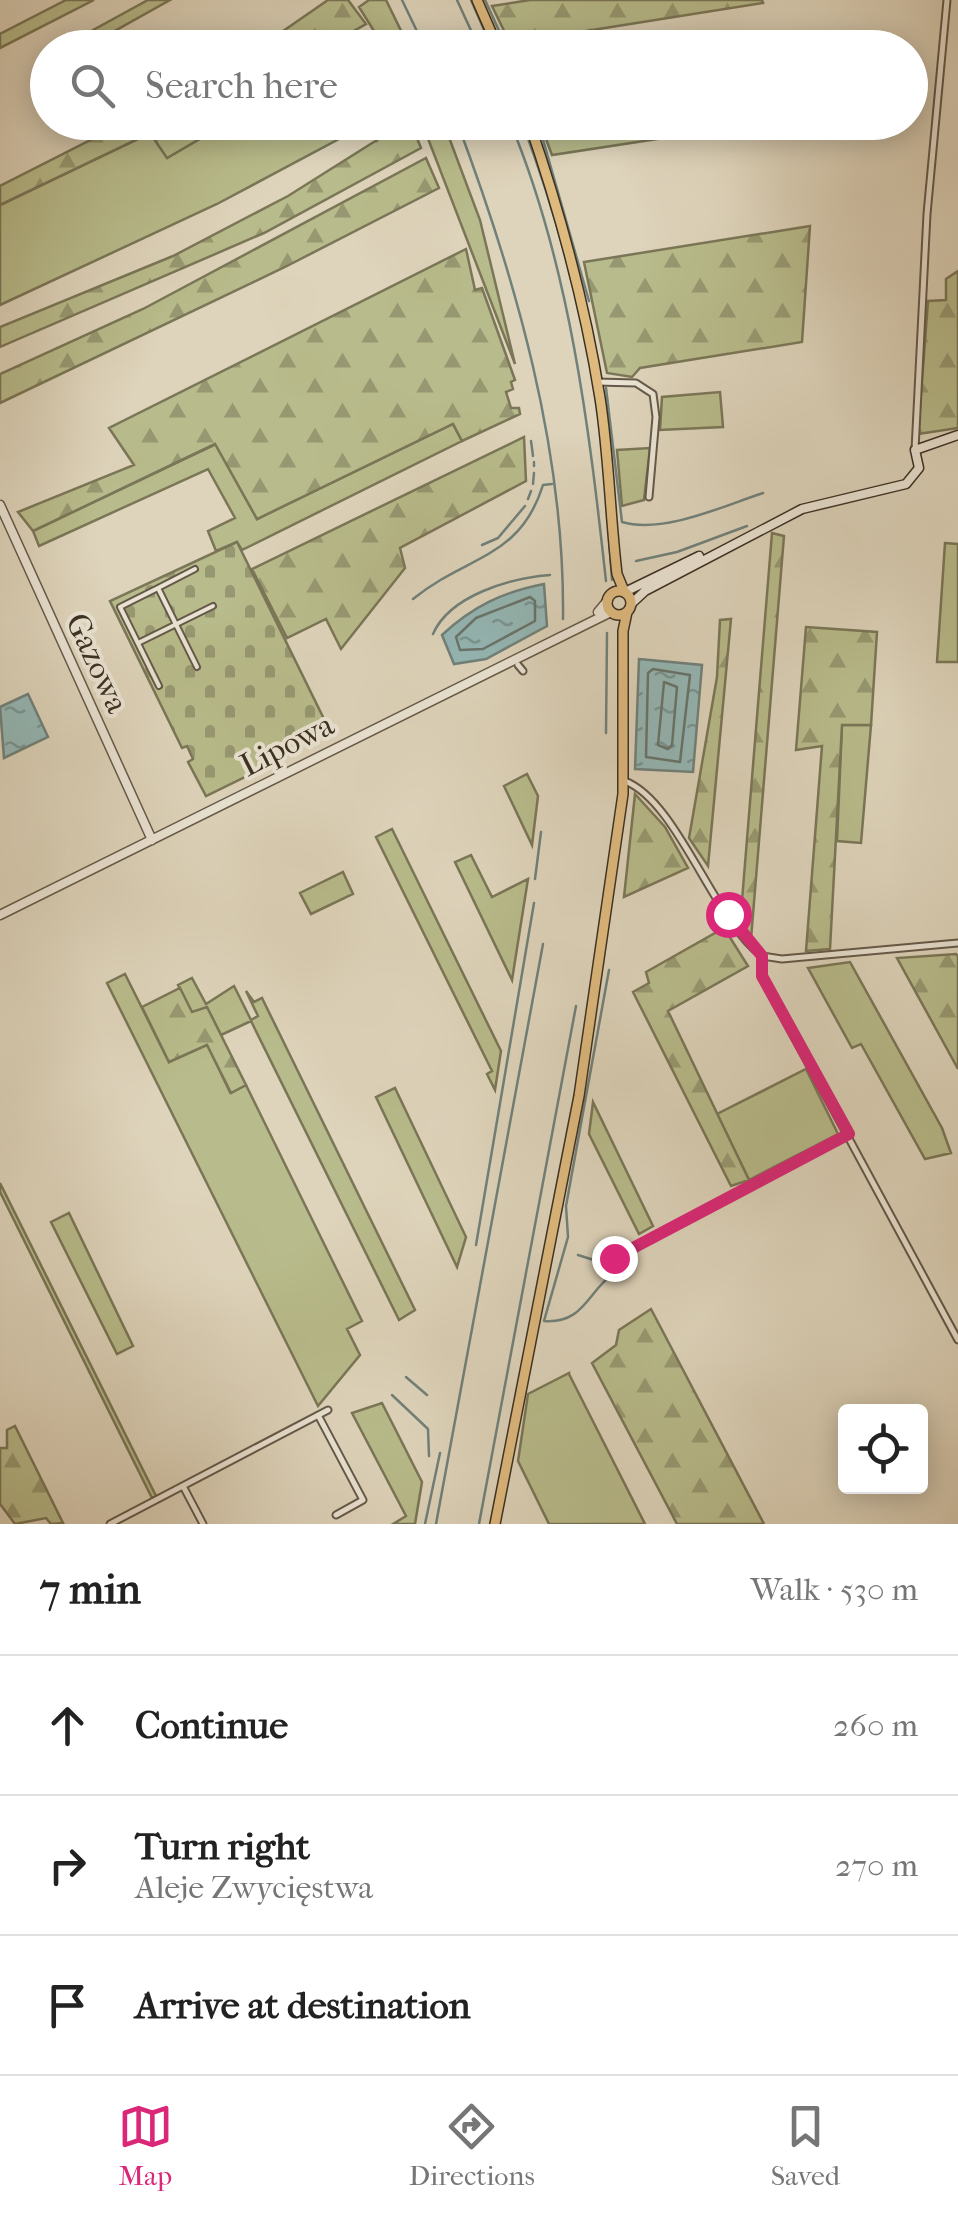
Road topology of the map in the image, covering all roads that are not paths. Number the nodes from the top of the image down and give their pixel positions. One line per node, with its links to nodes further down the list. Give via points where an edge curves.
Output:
1 (477, 0): 3 (highway)
2 (947, 0): 7 (street)
3 (490, 30)
4 (535, 140): 5 (highway, via 568,249)
5 (597, 382): 8 (street, via 636,383 653,394); 13 (highway)
6 (958, 434): 7 (street)
7 (914, 450): 10 (street, via 919,468 906,484 835,498)
8 (649, 497)
9 (0, 505): 22 (street, Gazowa)
10 (735, 541): 13 (street, Lipowa); 15 (street, Lipowa)
11 (195, 570): 12 (street)
12 (158, 588): 17 (street); 18 (street, via 120,607)
13 (618, 594): 15 (highway); 15 (highway); 16 (street, Lipowa)
14 (213, 606): 17 (street)
15 (622, 611): 16 (street, Lipowa); 21 (highway)
16 (595, 616): 22 (street, Lipowa)
17 (176, 625): 18 (street); 19 (street)
18 (138, 643): 20 (street)
19 (197, 667)
20 (159, 686)
21 (623, 780): 25 (street, via 656,807); 35 (highway, via 579,1096)
22 (152, 840): 23 (street, Lipowa)
23 (0, 915)
24 (958, 943): 25 (street)
25 (762, 956): 26 (street, via 762,976)
26 (849, 1134): 27 (street); 28 (street)
27 (614, 1258)
28 (958, 1340)
29 (328, 1410): 30 (street)
30 (318, 1415): 31 (street); 32 (street, via 363,1500)
31 (183, 1486): 33 (street); 34 (street)
32 (336, 1515)
33 (110, 1524)
34 (203, 1524)
35 (496, 1524)

